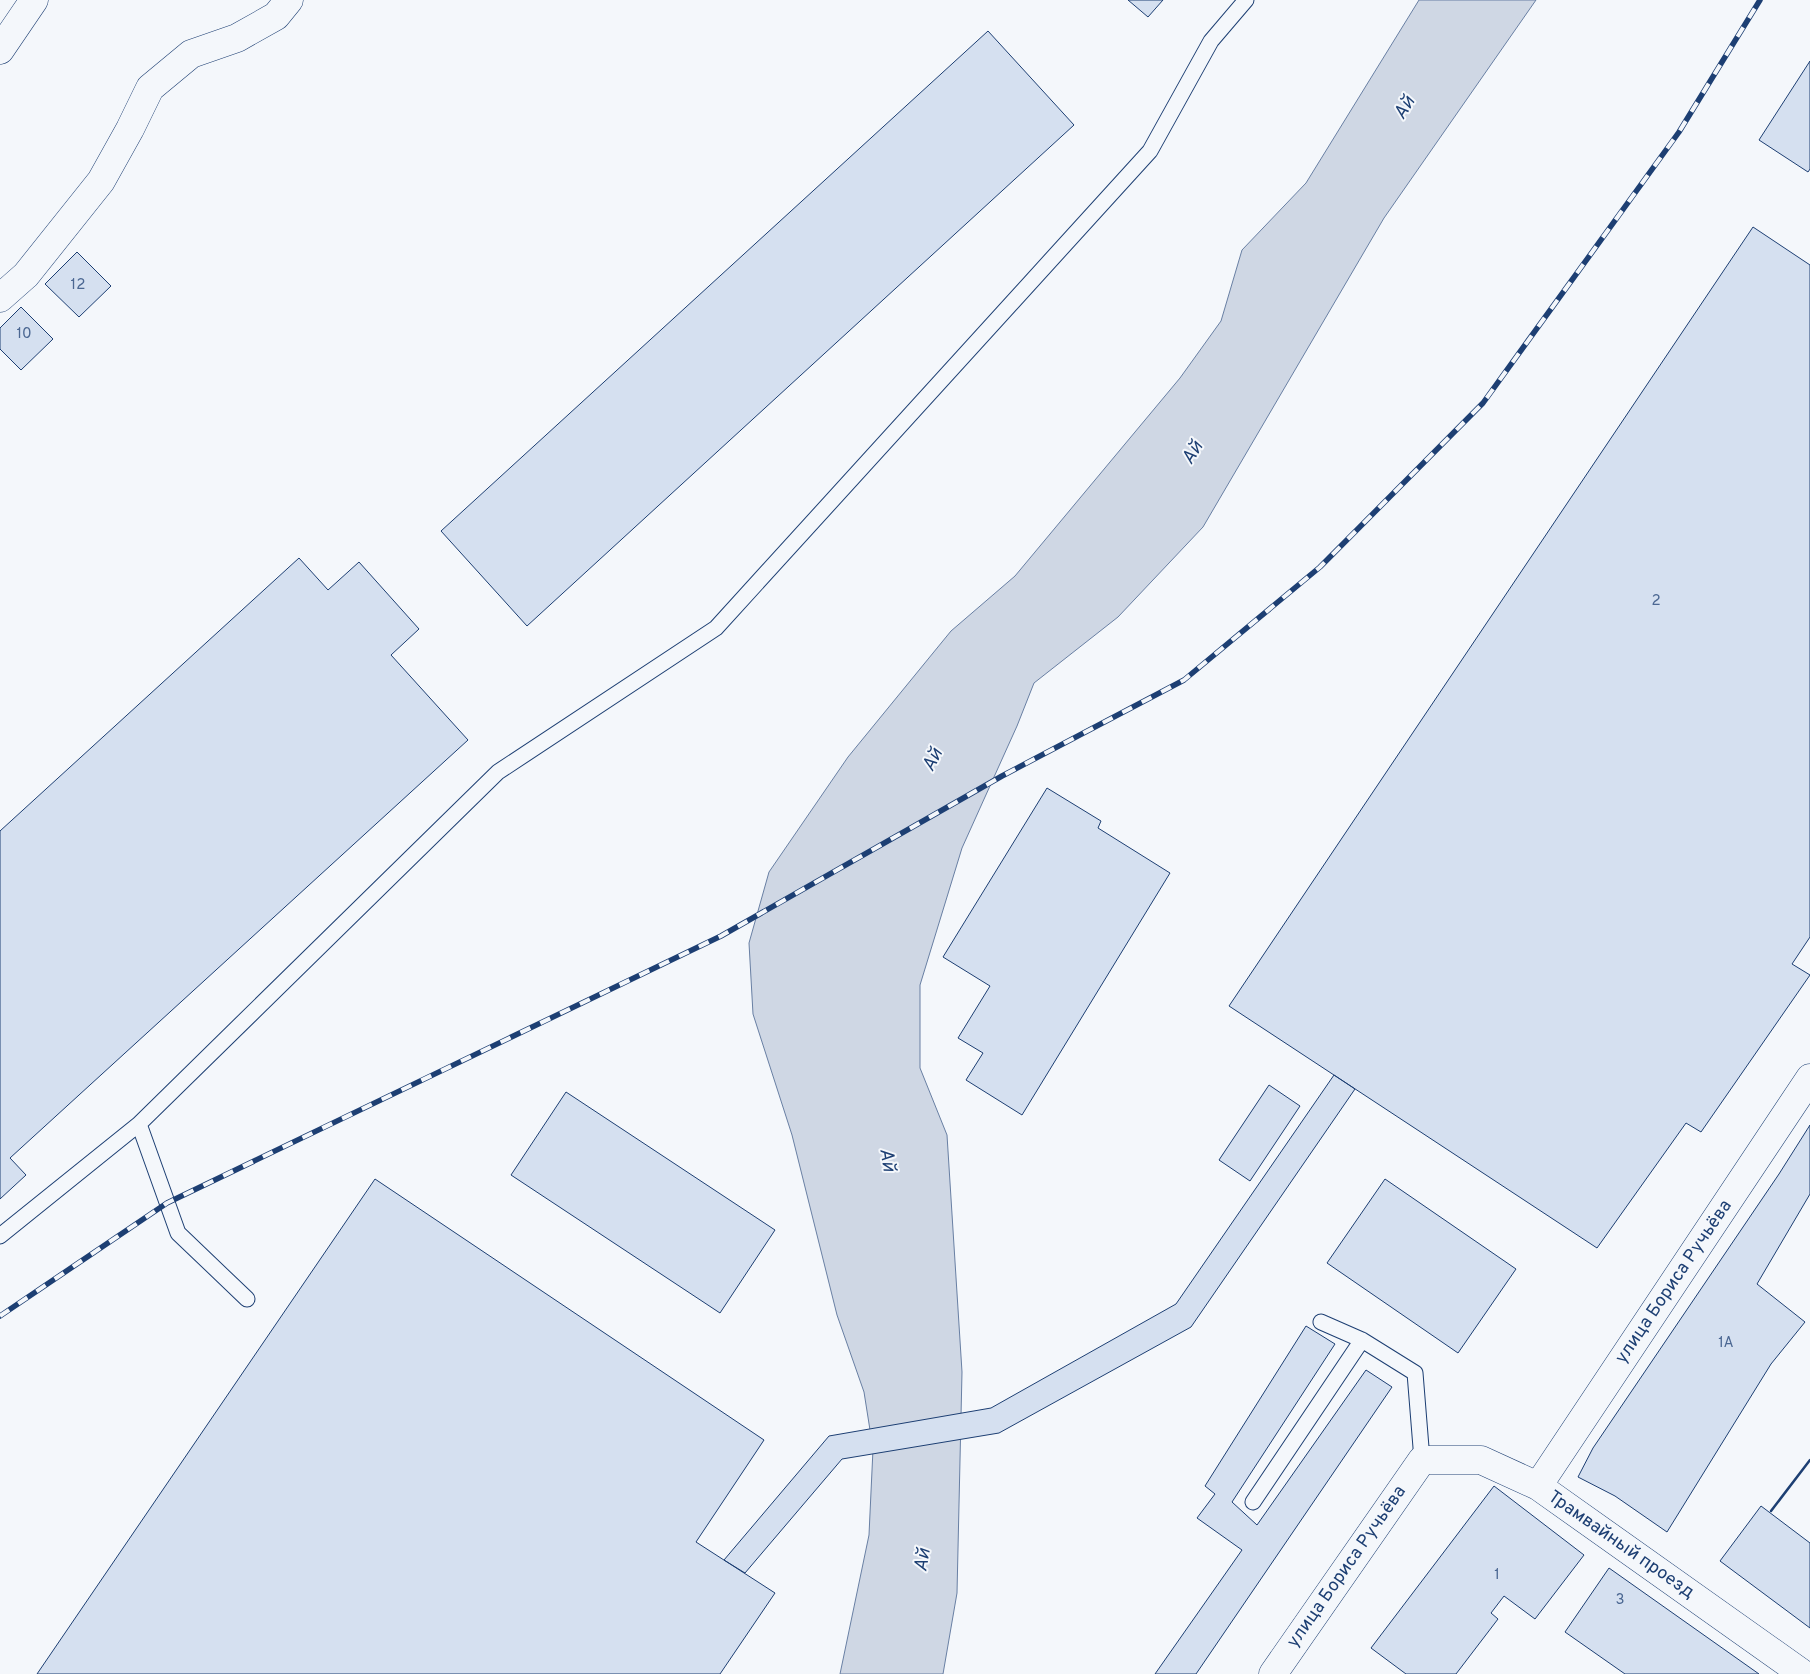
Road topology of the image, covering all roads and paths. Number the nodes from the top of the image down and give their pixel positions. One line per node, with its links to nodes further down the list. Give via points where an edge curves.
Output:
1 (34, 0): 4 (street)
2 (289, 0): 5 (street, via 276,16 237,38 191,54 150,88 101,181 26,275)
3 (1246, 0): 7 (lane, via 1211,42 1150,151 716,628 498,772)
4 (0, 50)
5 (0, 298)
6 (1810, 1078): 13 (street, улица Бориса Ручьёва)
7 (139, 1124): 8 (lane); 9 (lane, via 178,1233)
8 (0, 1236)
9 (247, 1299)
10 (1321, 1322): 11 (lane)
11 (1362, 1340): 12 (lane, via 1415,1373); 14 (lane)
12 (1422, 1460): 13 (street, Трамвайный проезд, via 1481,1460); 15 (street, улица Бориса Ручьёва)
13 (1538, 1486): 16 (street, Трамвайный проезд)
14 (1253, 1502)
15 (1272, 1674)
16 (1803, 1674)

